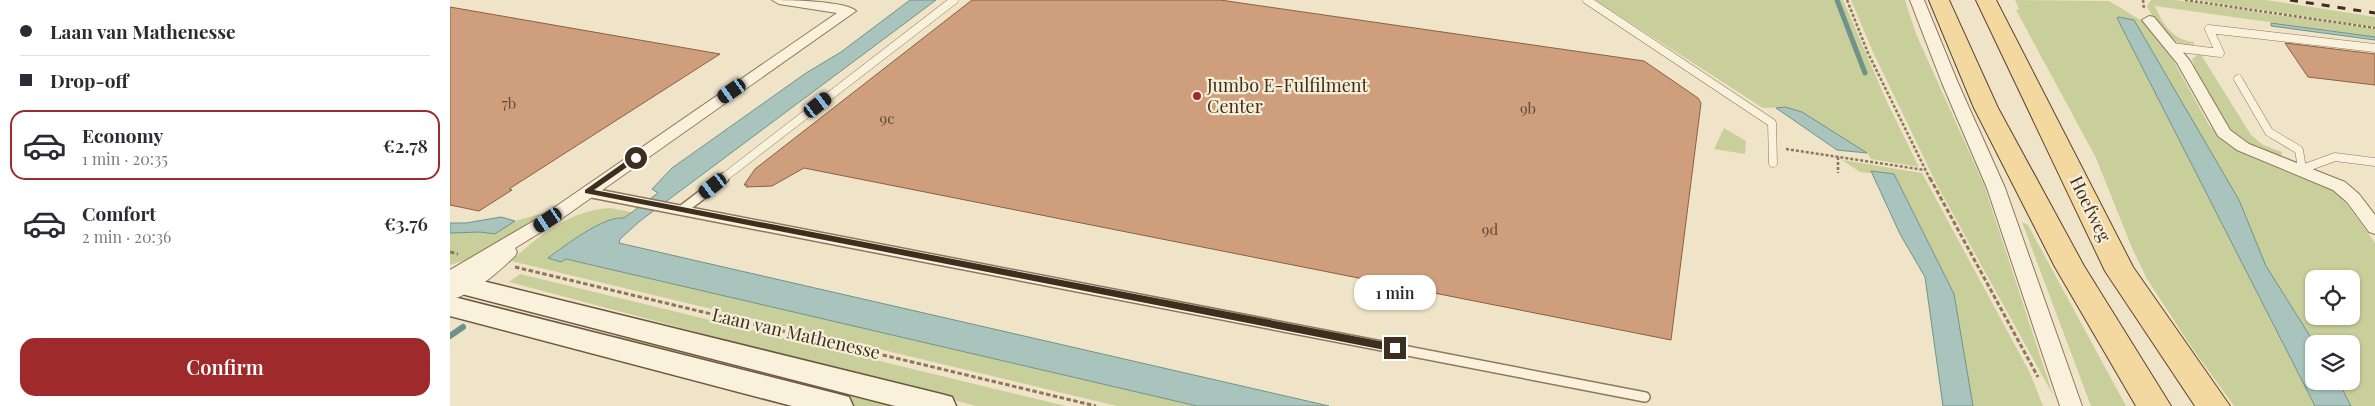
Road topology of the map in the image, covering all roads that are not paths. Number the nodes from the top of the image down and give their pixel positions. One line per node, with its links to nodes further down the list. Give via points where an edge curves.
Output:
1 (779, 0): 15 (street, via 849,11)
2 (954, 0): 16 (lane)
3 (1587, 0): 13 (lane, via 1772,123)
4 (1917, 0): 22 (street, via 2003,205)
5 (1939, 0): 23 (main road, via 1986,108 2066,259)
6 (1986, 1): 24 (main road, Hoefweg, via 2120,271)
7 (2149, 20): 9 (street)
8 (2250, 34): 9 (lane, via 2209,28 2220,53); 10 (lane)
9 (2171, 47): 14 (street, via 2183,61 2224,133 2243,147)
10 (2375, 48)
11 (2238, 79): 14 (lane, via 2269,132 2299,150)
12 (2375, 162): 14 (lane, via 2334,157)
13 (1773, 163)
14 (2302, 169): 17 (street, via 2339,186 2353,198)
15 (588, 192): 16 (lane); 18 (street)
16 (682, 210): 19 (lane)
17 (2375, 228)
18 (453, 289): 20 (street); 21 (street, Laan van Mathenesse, via 657,332)
19 (1645, 397)
20 (838, 406)
21 (941, 406)
22 (2072, 406)
23 (2154, 406)
24 (2213, 406)

